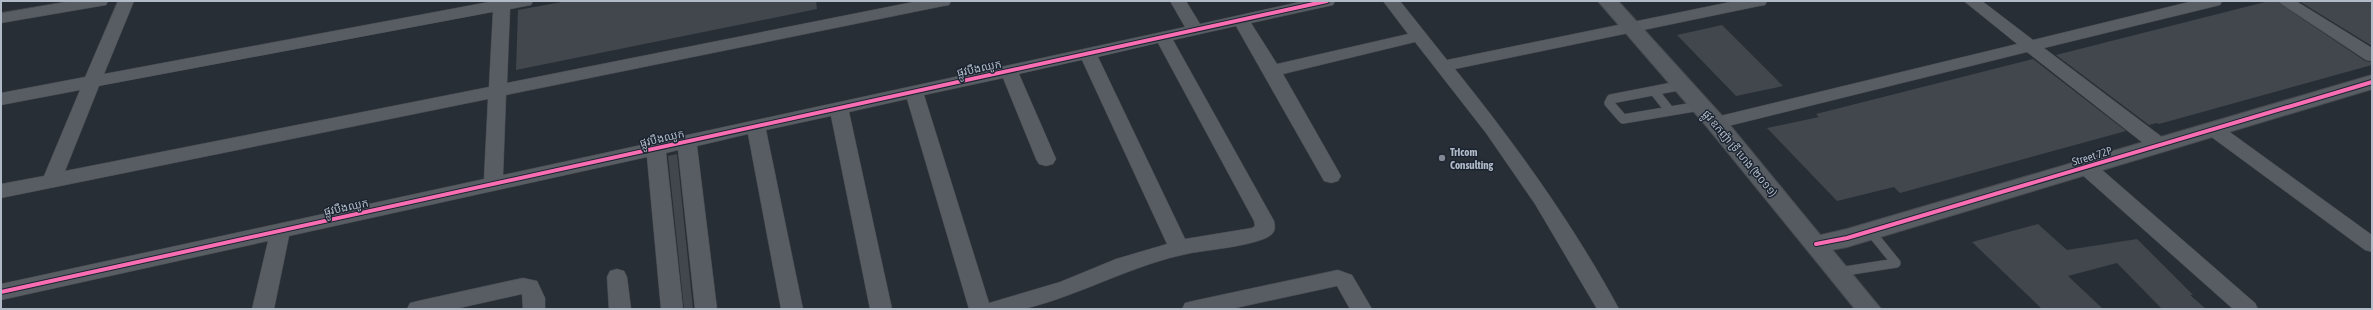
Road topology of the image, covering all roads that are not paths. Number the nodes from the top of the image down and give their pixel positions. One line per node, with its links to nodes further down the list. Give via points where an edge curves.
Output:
1 (100, 1): 15 (street)
2 (126, 1): 27 (street)
3 (526, 1): 13 (street)
4 (943, 1): 14 (street)
5 (1178, 1): 18 (street)
6 (1327, 1): 16 (street, ផ្លូវបឹងឈូក)
7 (1391, 1): 19 (street)
8 (1608, 1): 17 (main road, ផ្លូវ ឧកញ៉ា ទ្រី ហេង (២០១១))
9 (1760, 1): 17 (street, via 1698,15 1695,20)
10 (1972, 1): 21 (street)
11 (2214, 1): 21 (street)
12 (2285, 1): 23 (street)
13 (502, 3): 27 (street); 30 (street)
14 (894, 6): 30 (street)
15 (1, 18)
16 (1241, 20): 18 (street, ផ្លូវបឹងឈូក); 26 (street)
17 (1632, 28): 24 (street); 29 (main road, ផ្លូវ ឧកញ៉ា ទ្រី ហេង (២០១១))
18 (1195, 30): 20 (street, ផ្លូវបឹងឈូក)
19 (1420, 36): 24 (street); 26 (street)
20 (1163, 37): 22 (street, ផ្លូវបឹងឈូក); 53 (street, via 1264,221 1265,230 1258,234)
21 (2030, 46): 37 (street); 41 (street)
22 (1088, 54): 25 (street, ផ្លូវបឹងឈូក); 53 (street)
23 (2372, 56)
24 (1444, 66): 70 (street, via 1493,129 1537,193)
25 (1009, 71): 32 (street, ផ្លូវបឹងឈូក); 43 (street)
26 (1272, 71): 45 (street)
27 (92, 82): 33 (street); 46 (street)
28 (2372, 82): 39 (street, Street 72P)
29 (1683, 85): 31 (lane); 34 (main road, ផ្លូវ ឧកញ៉ា ទ្រី ហេង (២០១១))
30 (497, 91): 46 (street); 47 (street)
31 (1654, 91): 36 (lane); 36 (lane, via 1611,99 1609,103 1623,119)
32 (914, 92): 35 (street, ផ្លូវបឹងឈូក); 66 (street)
33 (1, 99)
34 (1700, 106): 36 (lane); 37 (main road, ផ្លូវ ឧកញ៉ា ទ្រី ហេង (២០១១))
35 (839, 108): 38 (street, ផ្លូវបឹងឈូក); 65 (street)
36 (1670, 111)
37 (1716, 123): 51 (main road, ផ្លូវ ឧកញ៉ា ទ្រី ហេង (២០១១))
38 (756, 126): 40 (street, ផ្លូវបឹងឈូក); 64 (street)
39 (2213, 129): 41 (street, Street 72P); 52 (street)
40 (687, 142): 42 (street, ផ្លូវបឹងឈូក); 63 (street)
41 (2159, 145): 44 (street, Street 72P)
42 (656, 149): 47 (street, ផ្លូវបឹងឈូក); 62 (street)
43 (1046, 159)
44 (2086, 167): 50 (street, Street 72P); 72 (street)
45 (1331, 176)
46 (51, 181): 48 (street)
47 (493, 184): 49 (street, ផ្លូវបឹងឈូក)
48 (1, 191)
49 (280, 231): 56 (street, ផ្លូវបឹងឈូក); 58 (street)
50 (1870, 231): 51 (street, Street 72P); 54 (lane, via 1896,262)
51 (1816, 244): 54 (main road, ផ្លូវ ឧកញ៉ា ទ្រី ហេង (២០១១))
52 (2372, 245)
53 (1179, 248): 67 (street, via 1123,264 1066,288)
54 (1839, 272): 71 (main road, ផ្លូវ ឧកញ៉ា ទ្រី ហេង (២០១១))
55 (617, 277): 61 (street)
56 (1, 292)
57 (452, 305): 59 (street); 60 (street, via 523,286 530,287)
58 (263, 309)
59 (418, 309)
60 (534, 309)
61 (620, 309)
62 (672, 309)
63 (706, 309)
64 (792, 309)
65 (881, 309)
66 (980, 309)
67 (995, 309)
68 (1193, 309): 69 (street, via 1338,278 1345,281)
69 (1361, 309)
70 (1608, 309)
71 (1869, 309)
72 (2247, 309)

